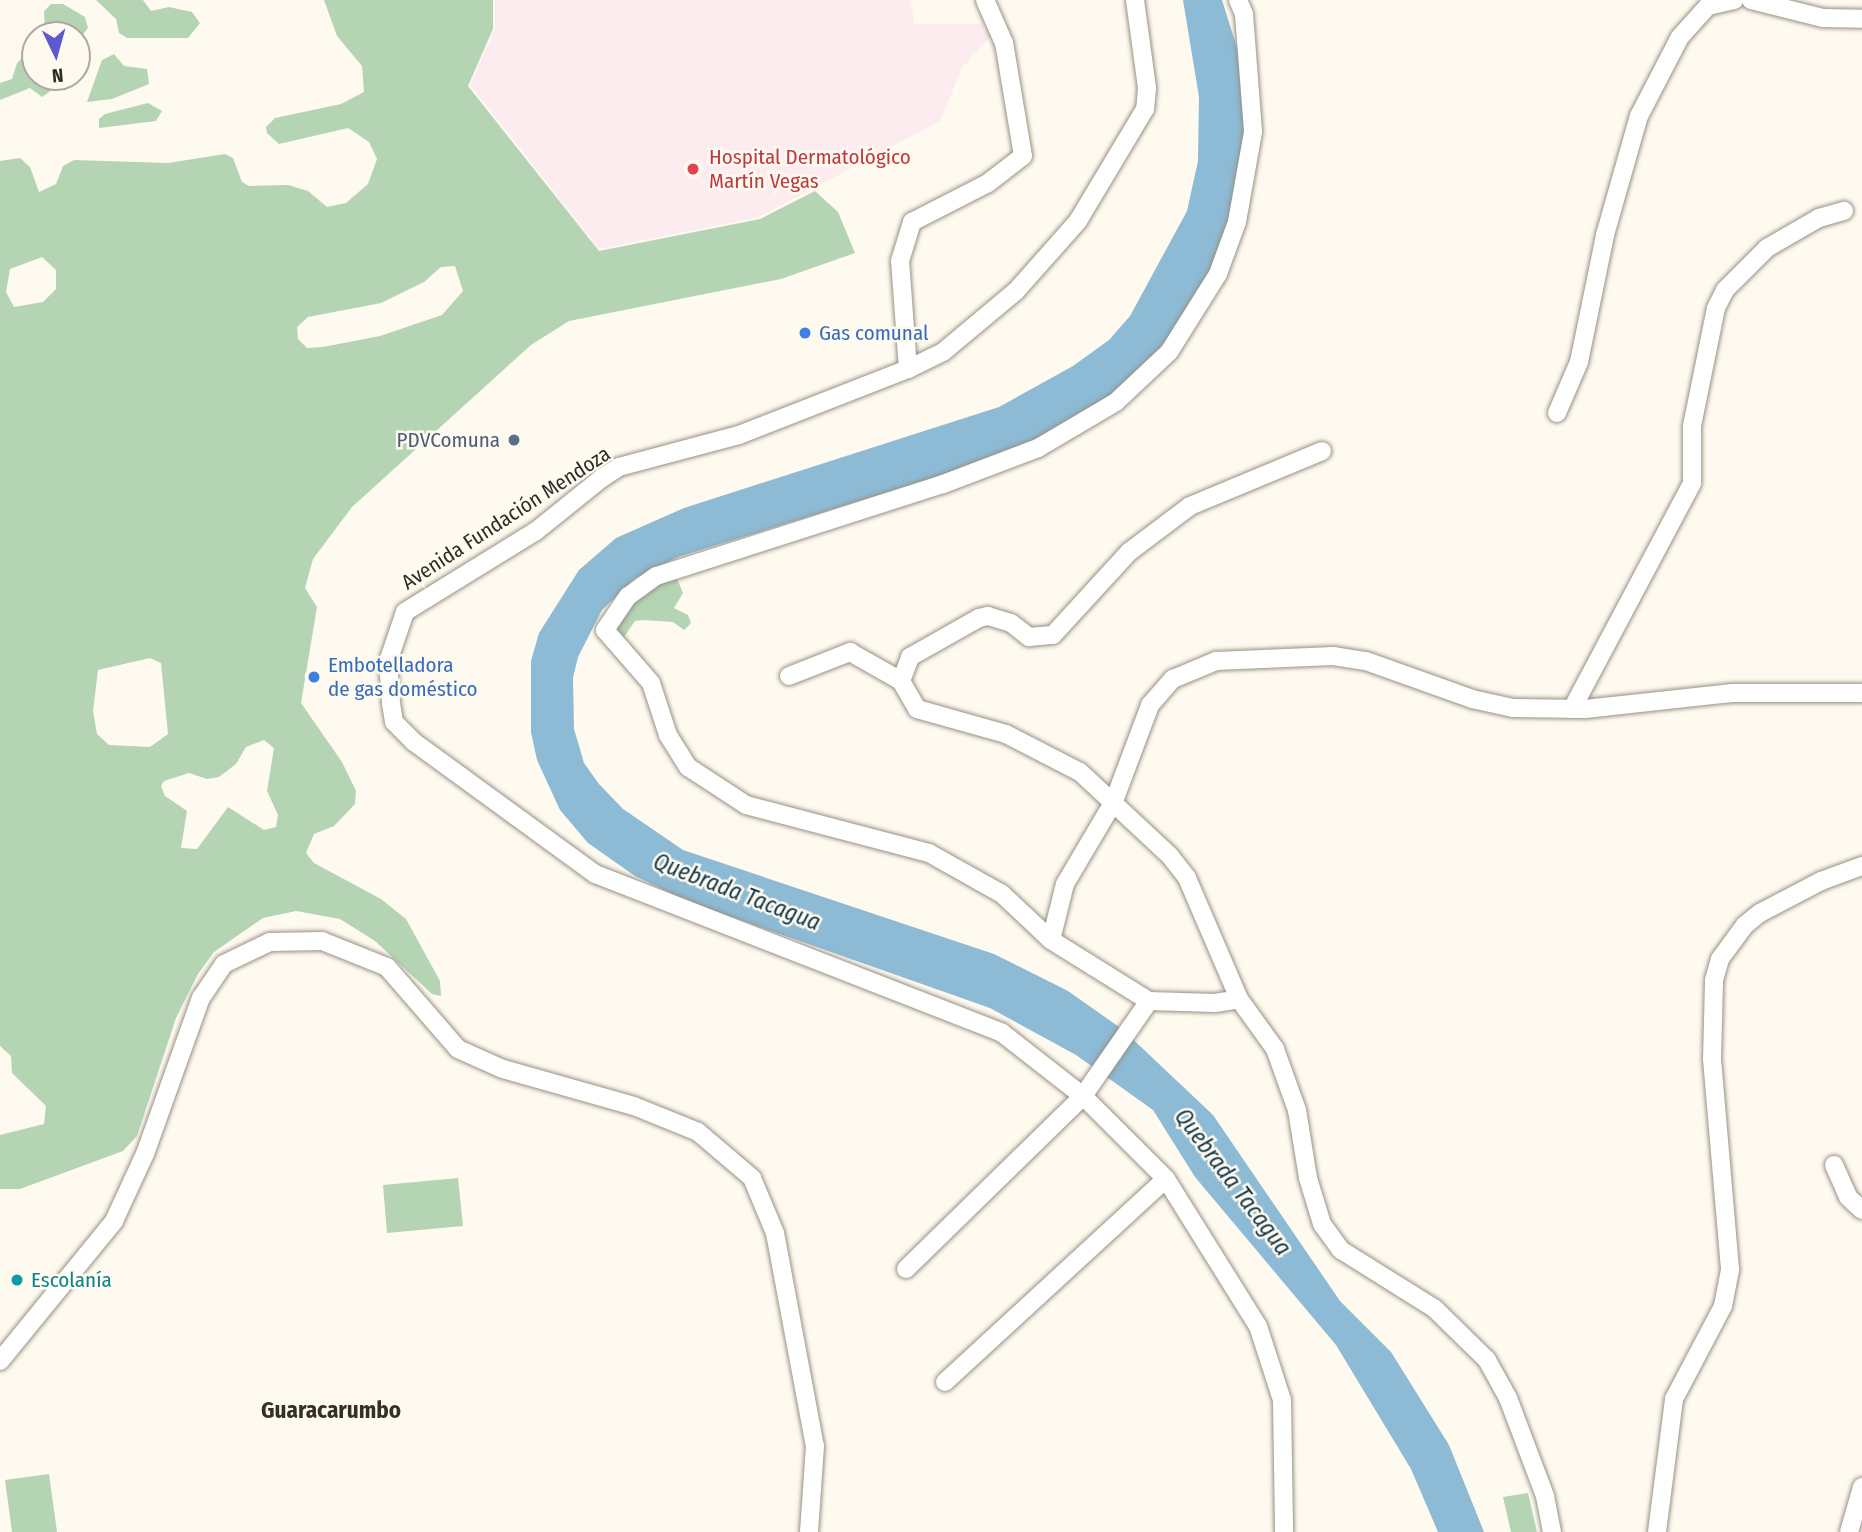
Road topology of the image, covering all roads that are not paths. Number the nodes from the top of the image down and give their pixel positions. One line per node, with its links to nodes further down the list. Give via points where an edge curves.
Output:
1 (985, 0): 8 (street, via 1004,43 1023,156 988,183 912,222 900,261)
2 (1135, 0): 8 (street, Avenida Fundación Mendoza, via 1147,88 1145,109 1101,187 1055,251 1016,290 943,352)
3 (1238, 0): 17 (street, via 1244,14 1253,132 1237,222 1218,274 1169,352 1116,402 1038,448 943,484 656,576 621,603 605,630 652,683 668,735 688,767 746,805 929,853 1002,894)
4 (1734, 0): 9 (street, via 1708,6 1680,37 1639,116 1605,235 1579,362)
5 (1751, 0): 6 (street, via 1823,18)
6 (1862, 19)
7 (1844, 211): 14 (street, via 1819,218 1767,248 1724,290 1716,308 1692,426 1692,483)
8 (908, 369): 20 (street, Avenida Fundación Mendoza, via 739,435 619,467 536,530 405,612 388,662 394,722 456,774 595,874 1002,1033)
9 (1558, 413)
10 (1322, 451): 12 (street, via 1190,506 1129,552 1053,635 1029,637 1011,624 988,616 979,618 910,657)
11 (789, 676): 12 (street, via 850,652)
12 (901, 681): 15 (street, via 918,709 1006,734 1080,772)
13 (1862, 693): 14 (street, via 1732,693)
14 (1572, 709): 15 (street, via 1513,708 1472,699 1366,661 1334,656 1216,661 1173,679 1150,705)
15 (1114, 801): 17 (street, via 1065,884); 18 (street, via 1187,878)
16 (1862, 866): 31 (street, via 1821,881 1760,913 1720,959 1714,980 1712,1059 1730,1269 1723,1306 1674,1399)
17 (1051, 940): 19 (street)
18 (1239, 999): 19 (street); 30 (street, via 1275,1049 1297,1110 1308,1178 1322,1224 1341,1250 1435,1309 1487,1360 1508,1398 1545,1496)
19 (1148, 1006): 20 (street)
20 (1083, 1096): 22 (street, Avenida Fundación Mendoza); 24 (street)
21 (1834, 1165): 23 (street, via 1849,1197)
22 (1166, 1179): 26 (street); 29 (street, Avenida Fundación Mendoza, via 1258,1326 1282,1400)
23 (1862, 1210)
24 (906, 1269)
25 (0, 1360): 28 (street, via 114,1221 145,1154 201,998 224,964 270,942 322,941 387,967 458,1049 503,1069 634,1106 698,1132 752,1178 775,1233 815,1446)
26 (945, 1382)
27 (1862, 1487): 32 (street)
28 (809, 1532)
29 (1284, 1532)
30 (1552, 1532)
31 (1657, 1532)
32 (1849, 1532)

